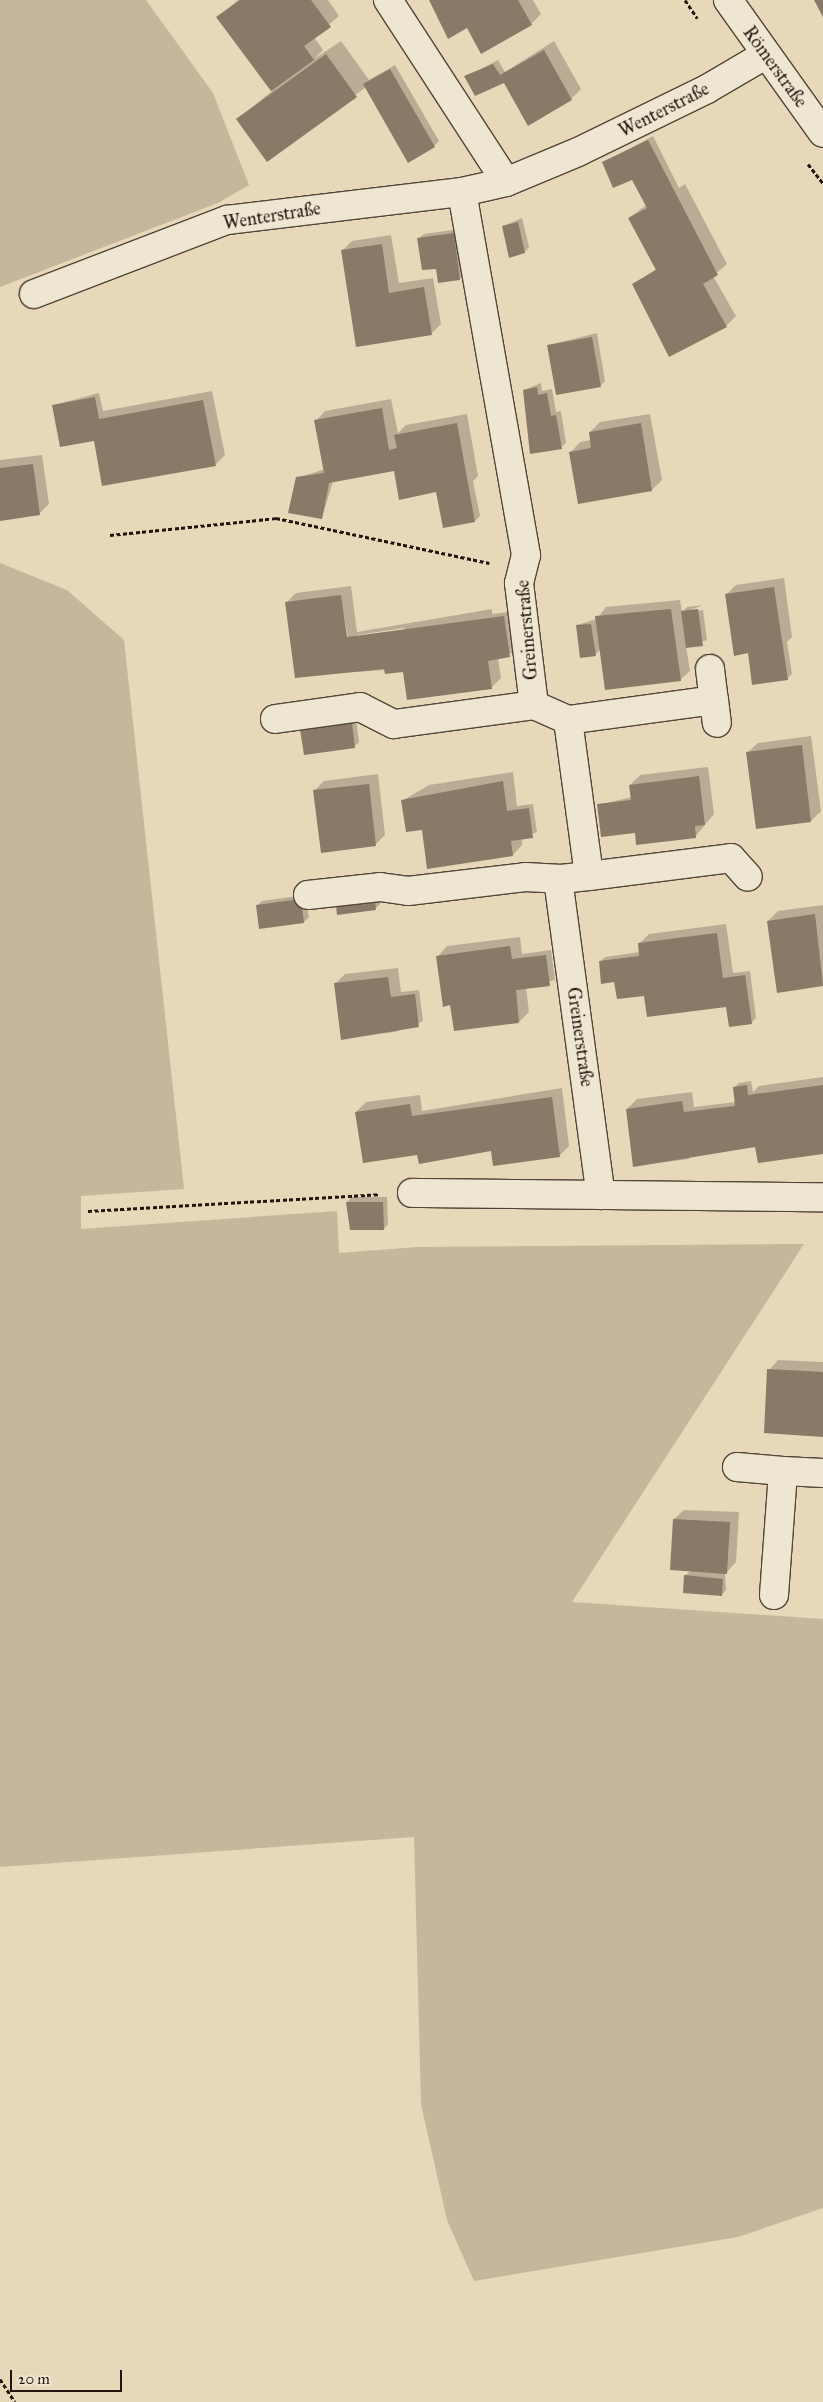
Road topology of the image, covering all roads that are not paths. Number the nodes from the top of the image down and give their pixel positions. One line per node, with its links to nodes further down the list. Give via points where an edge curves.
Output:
1 (388, 0): 5 (street)
2 (728, 0): 3 (street, Römerstraße)
3 (765, 55): 4 (street, Römerstraße); 5 (street, Wenterstraße, via 707,89 578,152)
4 (823, 134)
5 (506, 182): 6 (street, Wenterstraße)
6 (462, 192): 7 (street, Wenterstraße, via 227,220); 9 (street, Greinerstraße, via 524,563 519,583)
7 (34, 294)
8 (710, 669): 11 (street, via 716,711)
9 (534, 705): 10 (street, Greinerstraße, via 394,724 360,707); 11 (street, Greinerstraße)
10 (275, 719)
11 (568, 720): 12 (street)
12 (589, 876): 13 (street, via 731,858); 14 (street)
13 (748, 877)
14 (558, 879): 15 (street, via 525,877 408,891 380,887); 17 (street, Greinerstraße)
15 (308, 896)
16 (412, 1193): 17 (street)
17 (602, 1196): 18 (street)
18 (823, 1197)
19 (737, 1467): 20 (street)
20 (783, 1471): 21 (street); 22 (street)
21 (823, 1473)
22 (774, 1595)

